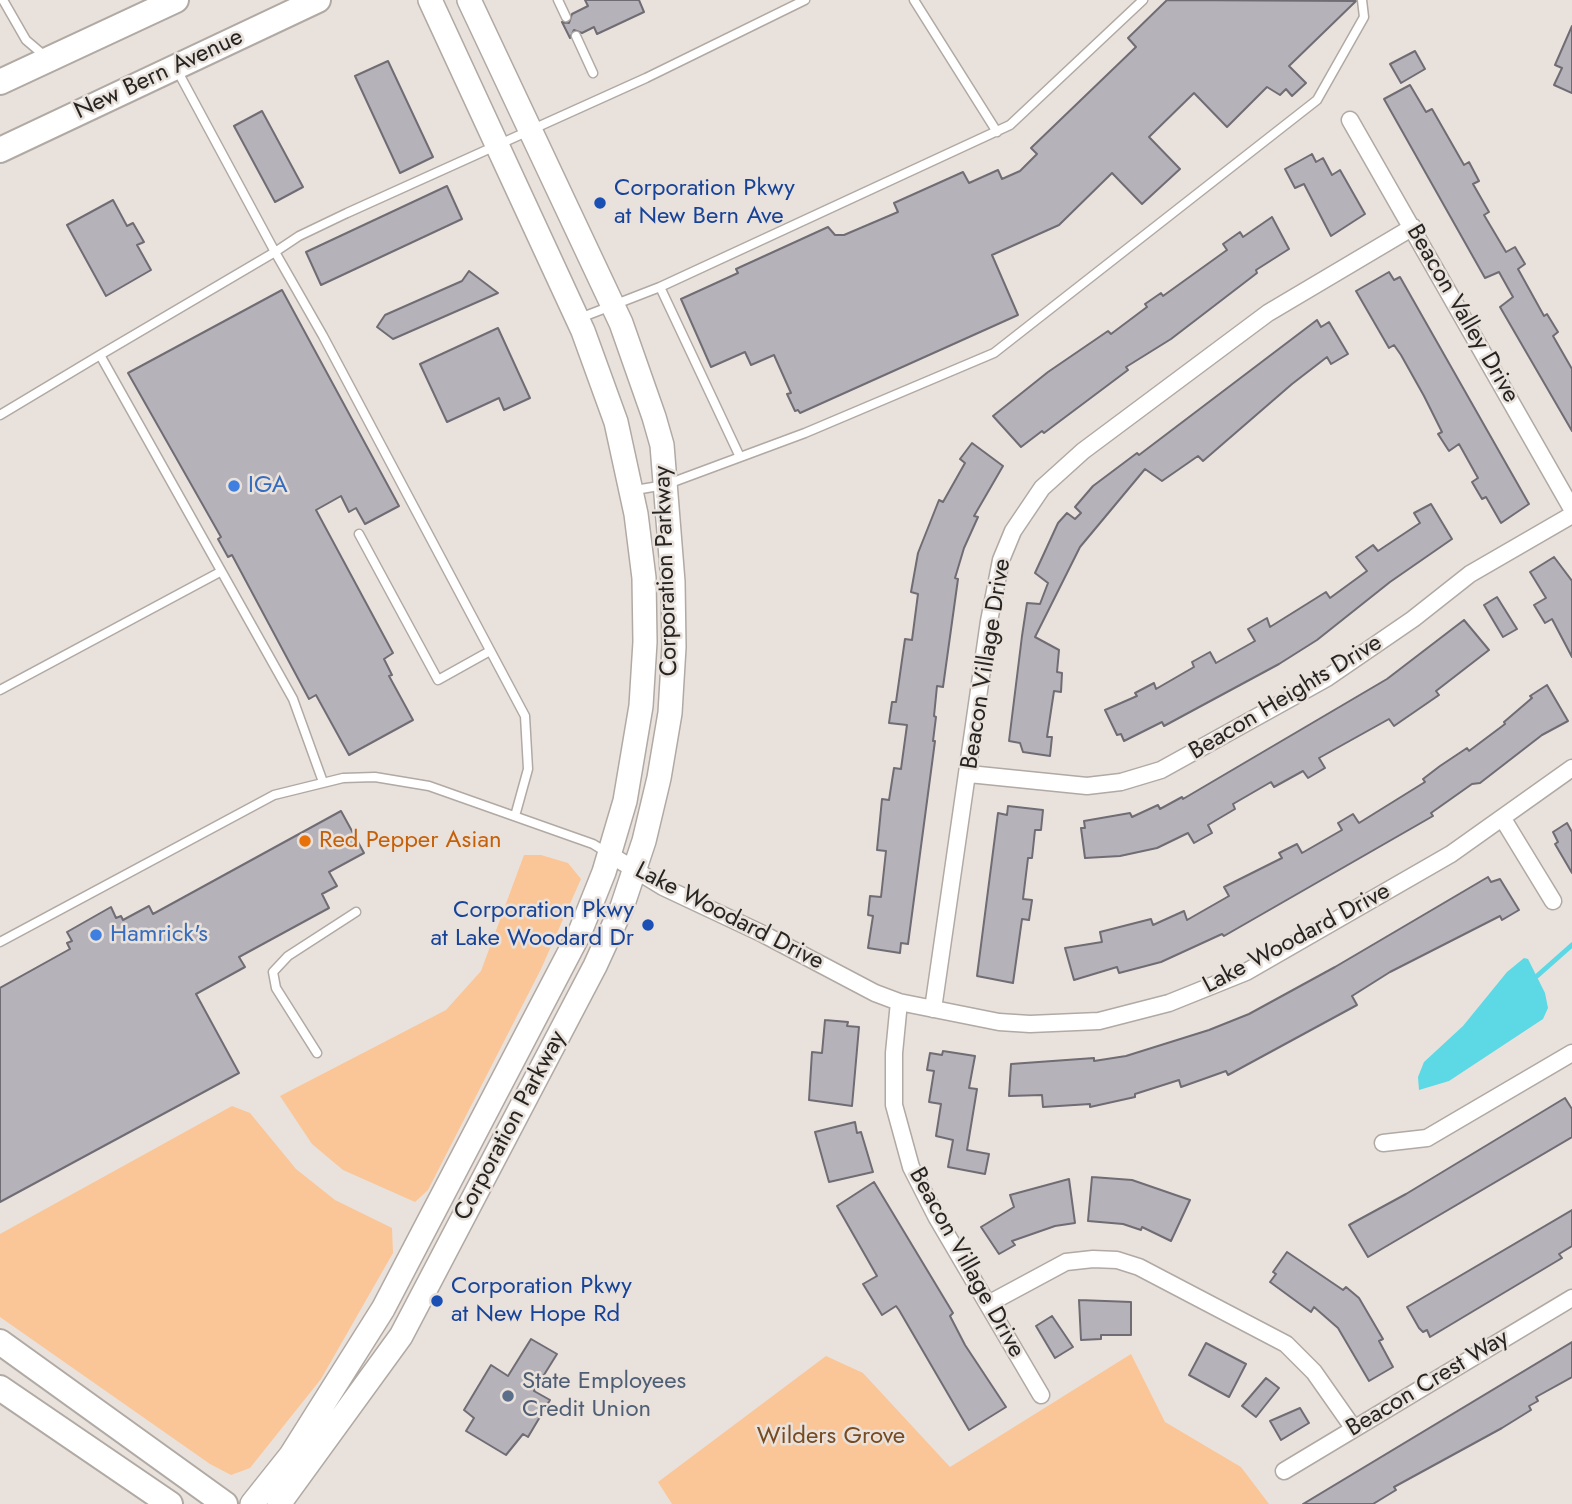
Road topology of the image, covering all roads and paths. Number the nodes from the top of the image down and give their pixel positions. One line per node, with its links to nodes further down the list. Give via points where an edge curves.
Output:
1 (3, 0): 13 (lane, via 26,40)
2 (176, 0): 13 (main road)
3 (318, 0): 14 (main road, New Bern Avenue)
4 (429, 0): 20 (main road, Corporation Parkway)
5 (469, 0): 18 (main road, Corporation Parkway)
6 (558, 0): 11 (lane)
7 (805, 0): 18 (lane)
8 (914, 0): 19 (lane)
9 (1143, 0): 19 (lane, via 1081,61)
10 (1362, 0): 29 (lane, via 1364,17 1317,100 994,354)
11 (566, 17)
12 (576, 36): 15 (lane)
13 (48, 59): 16 (main road)
14 (175, 66): 21 (main road, New Bern Avenue); 23 (lane)
15 (593, 73)
16 (0, 82)
17 (1350, 120): 22 (street, Beacon Valley Drive)
18 (531, 131): 20 (lane); 25 (main road, Corporation Parkway)
19 (997, 132): 24 (lane)
20 (498, 146): 23 (lane, via 311,230); 26 (main road, Corporation Parkway)
21 (0, 150)
22 (1413, 227): 32 (street, Beacon Valley Drive); 39 (street, Beacon Village Drive, via 1268,313 1083,451 1030,503 1001,559)
23 (275, 253): 27 (lane); 36 (lane)
24 (660, 287): 25 (lane); 29 (lane)
25 (612, 303): 26 (lane); 30 (main road, Corporation Parkway, via 654,416)
26 (578, 319): 31 (main road, Corporation Parkway, via 616,422)
27 (100, 355): 28 (lane); 35 (lane)
28 (0, 415)
29 (740, 457): 30 (lane)
30 (665, 485): 31 (lane); 44 (main road, Corporation Parkway, via 674,604 673,680 659,778)
31 (632, 490): 43 (main road, Corporation Parkway, via 644,578 644,674 632,770)
32 (1572, 509)
33 (1572, 515): 39 (street, Beacon Heights Drive, via 1470,574 1327,678 1161,770 1087,786)
34 (359, 534): 36 (lane, via 438,680)
35 (220, 572): 37 (lane); 40 (lane, via 293,699)
36 (490, 651): 41 (lane, via 525,716 528,769)
37 (0, 690)
38 (1572, 768): 42 (street, Lake Woodard Drive)
39 (969, 774): 49 (street, Beacon Village Drive)
40 (323, 782): 41 (lane, via 355,776 394,779 429,786); 47 (lane, via 274,795)
41 (515, 816): 43 (lane)
42 (1503, 819): 45 (street); 49 (street, Lake Woodard Drive, via 1429,867 1245,972 1169,1003 1099,1021 1042,1024 999,1022)
43 (609, 853): 44 (street, Lake Woodard Drive); 63 (main road, Corporation Parkway, via 580,932 394,1290 291,1455)
44 (634, 869): 48 (street, Lake Woodard Drive); 55 (main road, Corporation Parkway, via 595,966)
45 (1553, 901)
46 (356, 912): 51 (lane, via 288,956 273,972 276,988)
47 (0, 942)
48 (899, 1002): 49 (street, Lake Woodard Drive); 54 (street, Beacon Village Drive, via 893,1081 902,1142 921,1190)
49 (933, 1009)
50 (1572, 1053): 52 (street, via 1427,1138)
51 (317, 1054)
52 (1383, 1143)
53 (1572, 1298): 59 (street, Beacon Crest Way)
54 (988, 1304): 58 (street, Beacon Village Drive); 59 (street, via 1066,1262 1093,1258 1139,1266 1286,1344 1314,1372)
55 (401, 1336): 64 (main road, Corporation Parkway); 65 (main road, via 377,1385 309,1480)
56 (0, 1342): 62 (main road)
57 (0, 1388): 61 (main road)
58 (1041, 1395)
59 (1354, 1429): 60 (street, Beacon Crest Way)
60 (1284, 1471)
61 (170, 1504)
62 (225, 1504)
63 (252, 1504)
64 (279, 1504)
65 (298, 1504)

